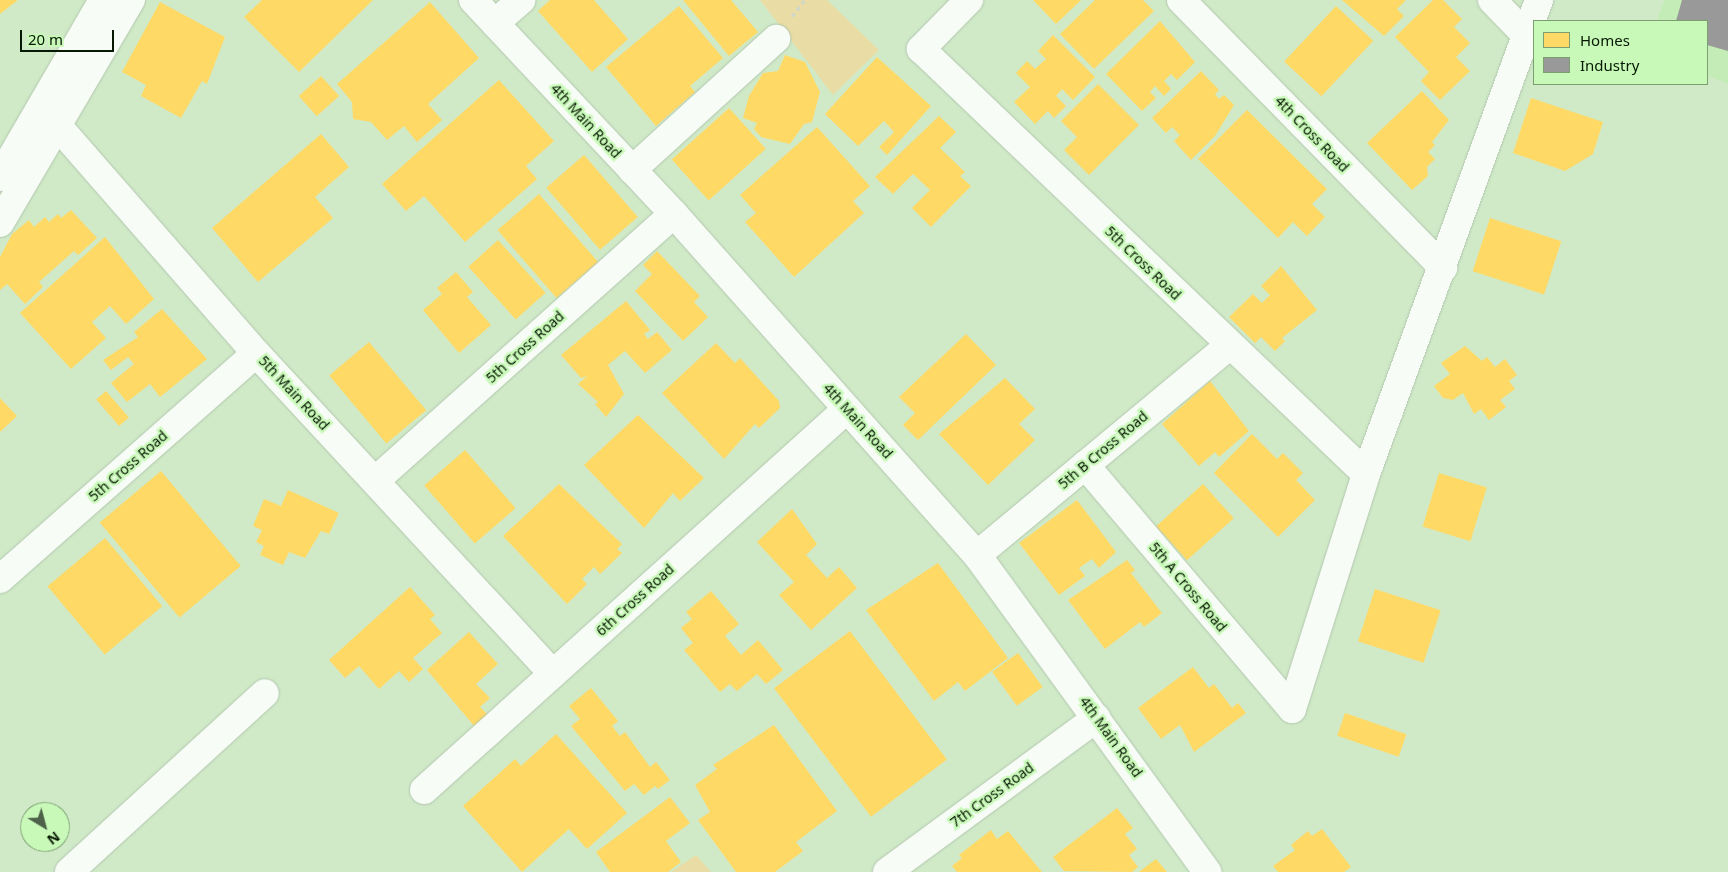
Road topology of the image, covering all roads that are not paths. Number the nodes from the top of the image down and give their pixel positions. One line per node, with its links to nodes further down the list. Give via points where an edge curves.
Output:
1 (103, 0): 12 (street)
2 (131, 0): 12 (street)
3 (473, 0): 9 (street, 4th Main Road)
4 (521, 0): 9 (street)
5 (969, 0): 18 (street, 5th Cross Road, via 921,49)
6 (1181, 0): 17 (street, 4th Cross Road)
7 (1492, 0): 10 (street)
8 (1539, 0): 10 (street)
9 (495, 23): 13 (street, 4th Main Road)
10 (1527, 36): 17 (street)
11 (776, 39): 13 (street)
12 (48, 115): 14 (street); 16 (street); 19 (street, 5th Main Road)
13 (632, 170): 15 (street, 4th Main Road)
14 (0, 176)
15 (674, 214): 20 (street, 4th Main Road); 23 (street, 5th Cross Road)
16 (0, 223)
17 (1443, 268): 22 (street)
18 (1229, 346): 21 (street, 5th B Cross Road); 22 (street, 5th Cross Road)
19 (256, 353): 23 (street, 5th Main Road); 25 (street, 5th Cross Road)
20 (847, 409): 24 (street, 4th Main Road); 26 (street, 6th Cross Road)
21 (1085, 465): 22 (street, 5th A Cross Road, via 1292,709); 24 (street, 5th B Cross Road)
22 (1366, 474)
23 (376, 480): 26 (street, 5th Main Road)
24 (977, 555): 28 (street, 4th Main Road)
25 (0, 579)
26 (553, 674): 29 (street, 6th Cross Road)
27 (265, 693): 30 (street)
28 (1097, 718): 31 (street, 7th Cross Road); 32 (street, 4th Main Road)
29 (424, 790)
30 (68, 872)
31 (887, 872)
32 (1207, 872)

